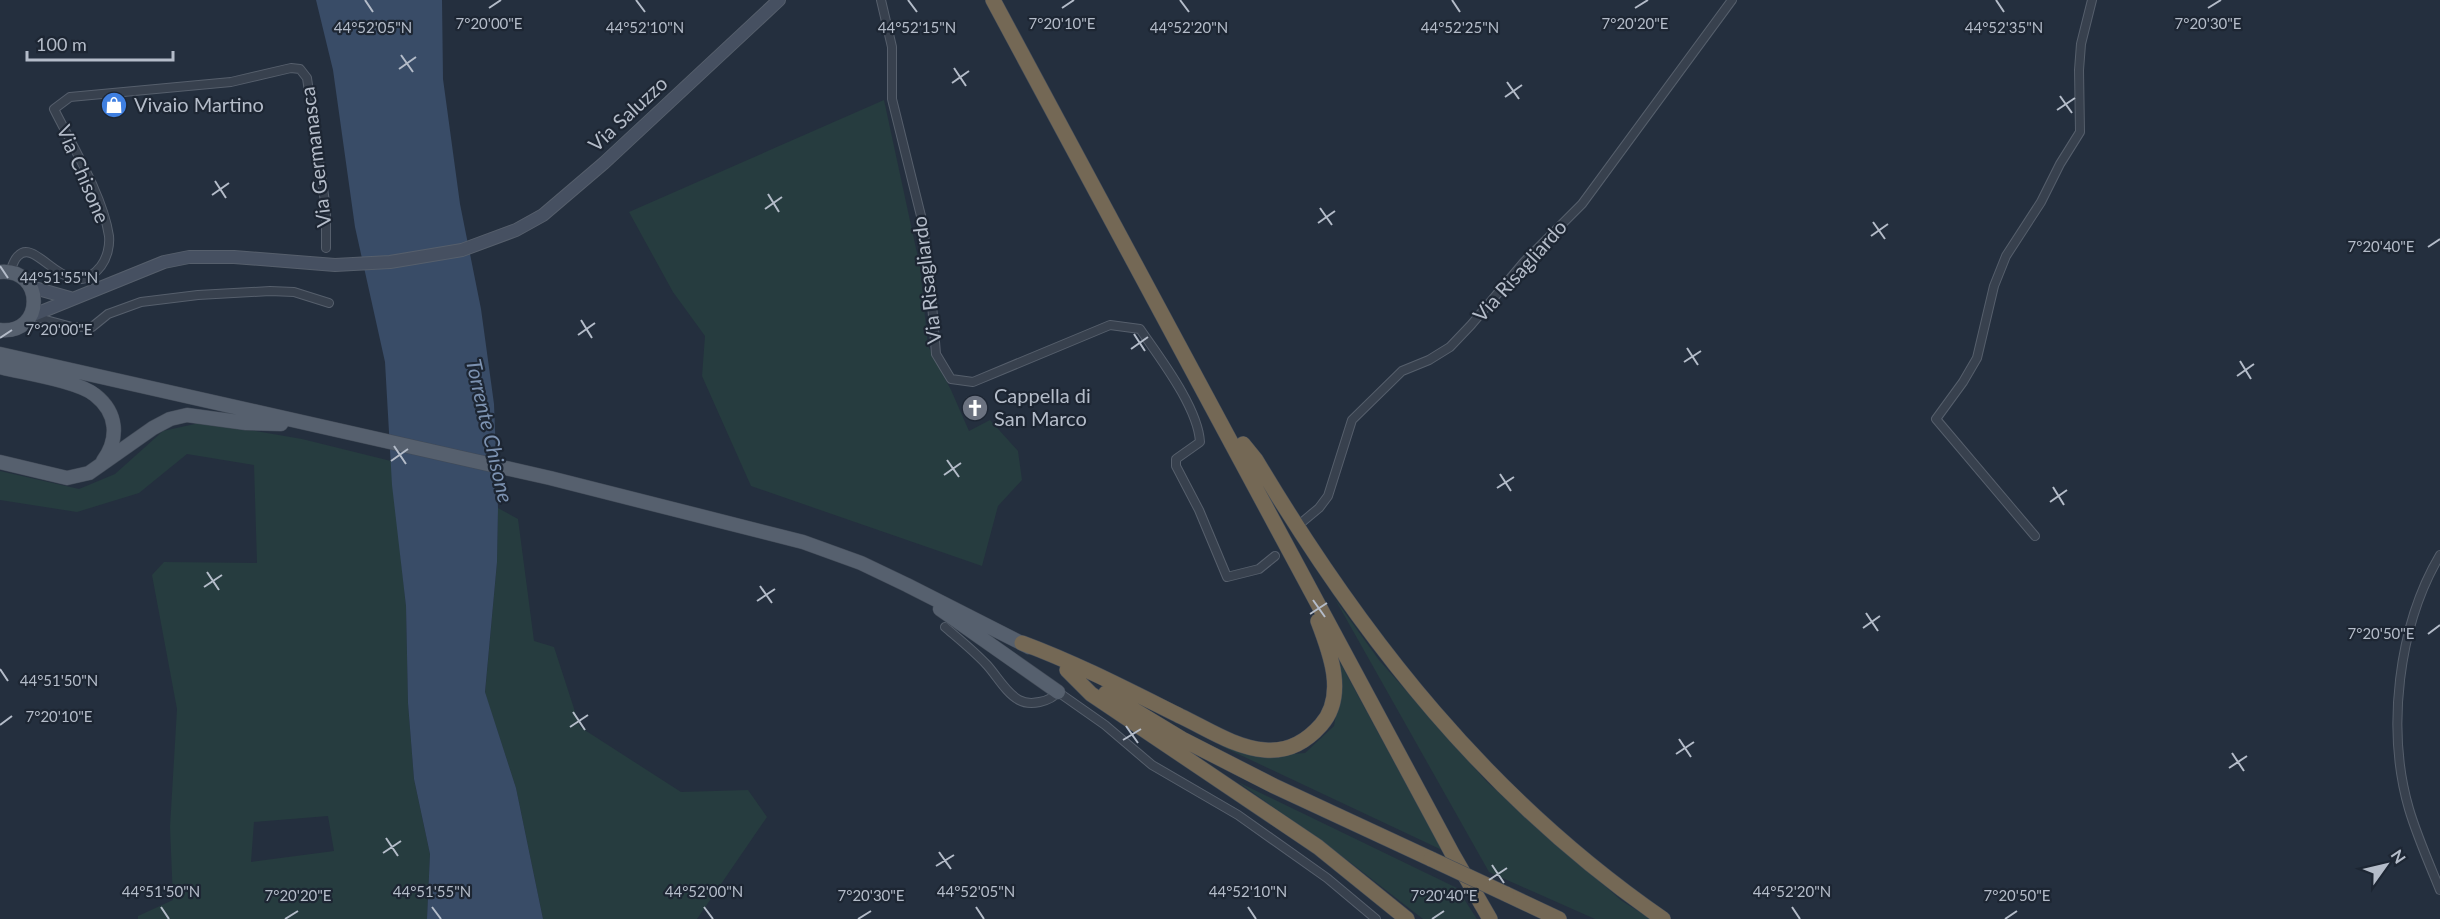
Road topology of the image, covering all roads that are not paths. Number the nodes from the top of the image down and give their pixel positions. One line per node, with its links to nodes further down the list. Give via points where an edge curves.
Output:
1 (779, 0): 11 (main road, Via Saluzzo, via 562,200 529,224 493,240 390,262 335,265 189,257 164,262)
2 (881, 0): 27 (street, Via Risagliardo, via 892,47 892,99 922,220 936,354 951,379 973,382 1110,325 1140,329 1168,369 1196,422 1200,442 1176,459 1176,466 1227,577 1259,569)
3 (1732, 0): 24 (street, Via Risagliardo, via 1582,204 1450,346 1402,371 1352,420 1328,496)
4 (2092, 0): 25 (street, via 2080,53 2080,132 2006,256 1977,358 1936,418)
5 (999, 2): 6 (highway)
6 (1032, 63): 20 (highway); 22 (highway)
7 (54, 109): 8 (street, Via Germanasca, via 70,97 231,82 300,69 307,78 326,209); 9 (street, Via Chisone, via 102,210 109,249 102,265 91,276 77,280 68,279 32,252 17,256)
8 (326, 248)
9 (5, 272): 10 (main road, via 26,280)
10 (31, 287): 11 (main road); 13 (main road)
11 (69, 298): 13 (main road, Via Saluzzo)
12 (329, 303): 13 (street, via 294,292 270,291 141,302 108,314 92,327 72,327)
13 (31, 316): 14 (main road, via 25,323)
14 (2, 333)
15 (0, 347): 17 (main road)
16 (0, 354): 17 (main road)
17 (37, 363): 19 (main road)
18 (0, 367): 23 (main road, via 94,394 112,417 115,433 113,448)
19 (314, 424): 23 (main road, via 246,423 187,415 153,428); 28 (main road, via 803,542)
20 (1243, 444): 37 (highway); 39 (highway, via 1320,563 1427,706 1533,814 1582,858)
21 (0, 462): 23 (main road, via 67,478)
22 (1242, 462): 30 (highway, via 1268,527 1317,619 1330,653 1335,682 1333,697 1324,722 1309,738 1278,750 1249,748); 36 (highway)
23 (99, 467)
24 (1301, 523)
25 (2035, 536)
26 (2440, 555): 33 (street, via 2415,615 2406,651 2397,702 2396,737 2408,807)
27 (1275, 556)
28 (907, 585): 30 (main road); 32 (main road)
29 (945, 627): 32 (street, via 986,663 1019,700 1037,702)
30 (1022, 643): 31 (main road)
31 (1067, 670): 35 (highway, via 1091,694 1318,847); 38 (highway, bridge, via 1182,739 1274,786)
32 (1058, 692): 34 (street, via 1105,724 1152,765 1238,815 1327,878)
33 (2440, 890)
34 (1376, 919)
35 (1407, 919)
36 (1490, 919)
37 (1499, 919)
38 (1559, 919)
39 (1664, 919)

